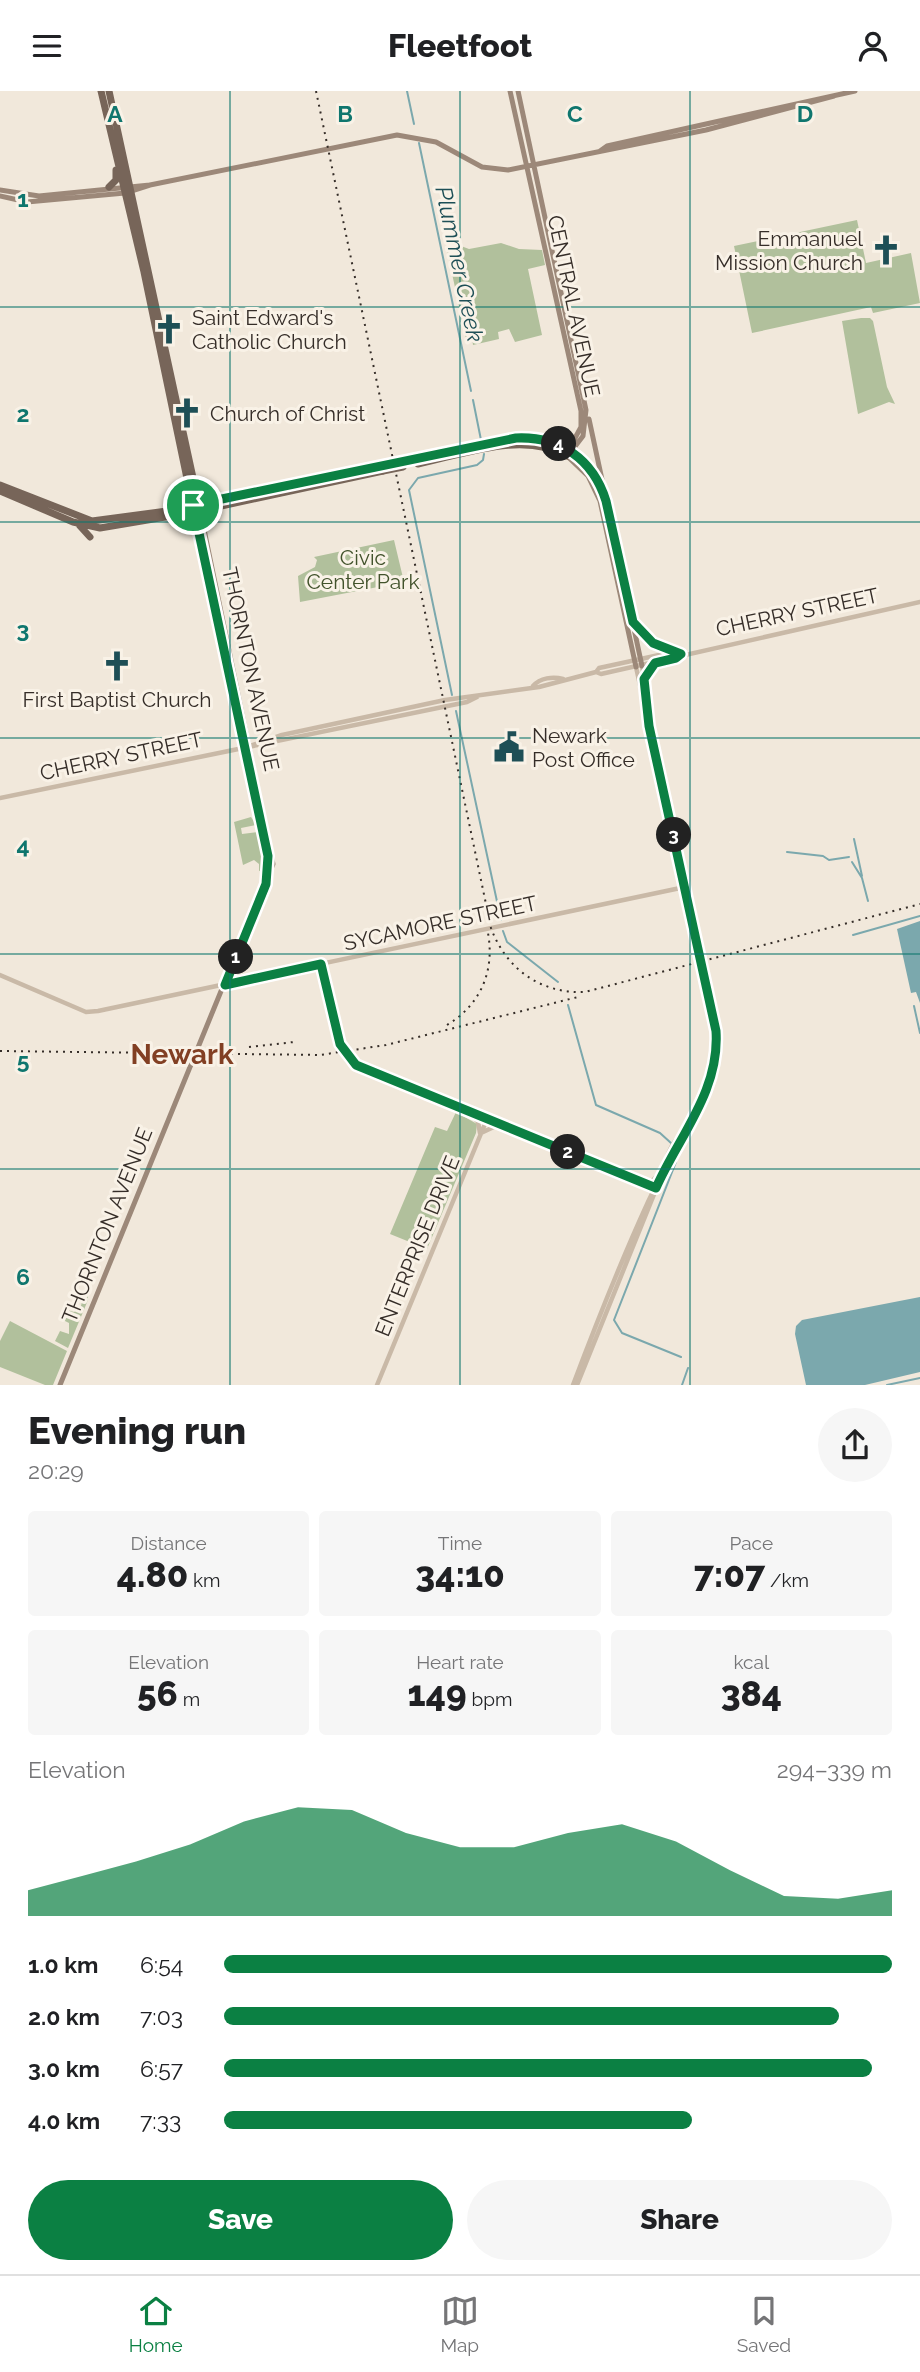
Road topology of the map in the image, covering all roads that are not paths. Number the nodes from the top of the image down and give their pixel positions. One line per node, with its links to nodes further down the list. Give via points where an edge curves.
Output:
1 (101, 91): 6 (main road, THORNTON AVENUE)
2 (108, 91): 9 (main road, THORNTON AVENUE)
3 (510, 91): 7 (main road, CENTRAL AVENUE)
4 (518, 91): 7 (main road, CENTRAL AVENUE)
5 (855, 91): 7 (main road)
6 (117, 163): 8 (main road, via 117,177); 9 (main road, THORNTON AVENUE)
7 (530, 165): 9 (main road, via 508,170 482,167 436,142 397,135); 12 (main road, CENTRAL AVENUE); 13 (main road, CENTRAL AVENUE, via 581,411 581,427)
8 (109, 187): 9 (main road); 10 (main road, via 38,196)
9 (128, 189): 11 (main road, via 27,202); 19 (main road, THORNTON AVENUE)
10 (0, 190)
11 (0, 196)
12 (586, 409): 13 (main road, CENTRAL AVENUE, via 586,428); 18 (main road)
13 (569, 452): 18 (main road, via 594,474); 19 (main road, bridge, via 542,438 516,438); 21 (main road, via 594,485)
14 (22, 482): 17 (main road)
15 (0, 485): 17 (main road)
16 (0, 491): 20 (main road)
17 (24, 495): 19 (main road, via 92,521)
18 (606, 501): 21 (main road)
19 (197, 508): 20 (main road, via 112,527); 31 (main road, THORNTON AVENUE); 33 (main road, THORNTON AVENUE)
20 (76, 523): 22 (main road)
21 (608, 526): 24 (main road); 26 (main road)
22 (90, 537)
23 (920, 602): 25 (street, CHERRY STREET)
24 (633, 622): 25 (main road, via 646,638); 26 (main road)
25 (678, 653): 26 (street, CHERRY STREET); 27 (street, CHERRY STREET, via 676,658)
26 (638, 663): 27 (street, CHERRY STREET); 28 (street, CHERRY STREET); 29 (street, CHERRY STREET); 30 (street)
27 (655, 663): 30 (street)
28 (625, 669): 29 (street, CHERRY STREET); 30 (street)
29 (596, 672): 32 (street, CHERRY STREET, via 555,677 467,702)
30 (640, 679): 37 (street)
31 (248, 733): 32 (street); 33 (main road, THORNTON AVENUE)
32 (260, 743): 33 (street, CHERRY STREET); 34 (street)
33 (247, 746): 34 (main road, THORNTON AVENUE); 35 (street, CHERRY STREET); 36 (main road, THORNTON AVENUE, via 267,850)
34 (252, 759): 36 (main road, THORNTON AVENUE, via 273,859)
35 (0, 798)
36 (266, 884): 40 (main road, THORNTON AVENUE)
37 (685, 887): 38 (street, SYCAMORE STREET); 44 (street, via 717,1043 711,1080)
38 (321, 964): 40 (street, SYCAMORE STREET); 41 (street, via 343,1053 352,1063)
39 (0, 975): 40 (street, SYCAMORE STREET, via 86,1012)
40 (225, 985): 48 (main road, THORNTON AVENUE)
41 (469, 1112): 42 (street); 45 (street)
42 (487, 1119): 43 (street); 45 (street, ENTERPRISE DRIVE)
43 (500, 1125): 45 (street); 46 (street)
44 (686, 1132): 46 (street, via 676,1140 655,1180); 47 (street)
45 (481, 1134): 49 (street, ENTERPRISE DRIVE)
46 (647, 1184): 47 (street)
47 (656, 1188): 50 (street)
48 (60, 1385)
49 (377, 1385)
50 (575, 1385)

